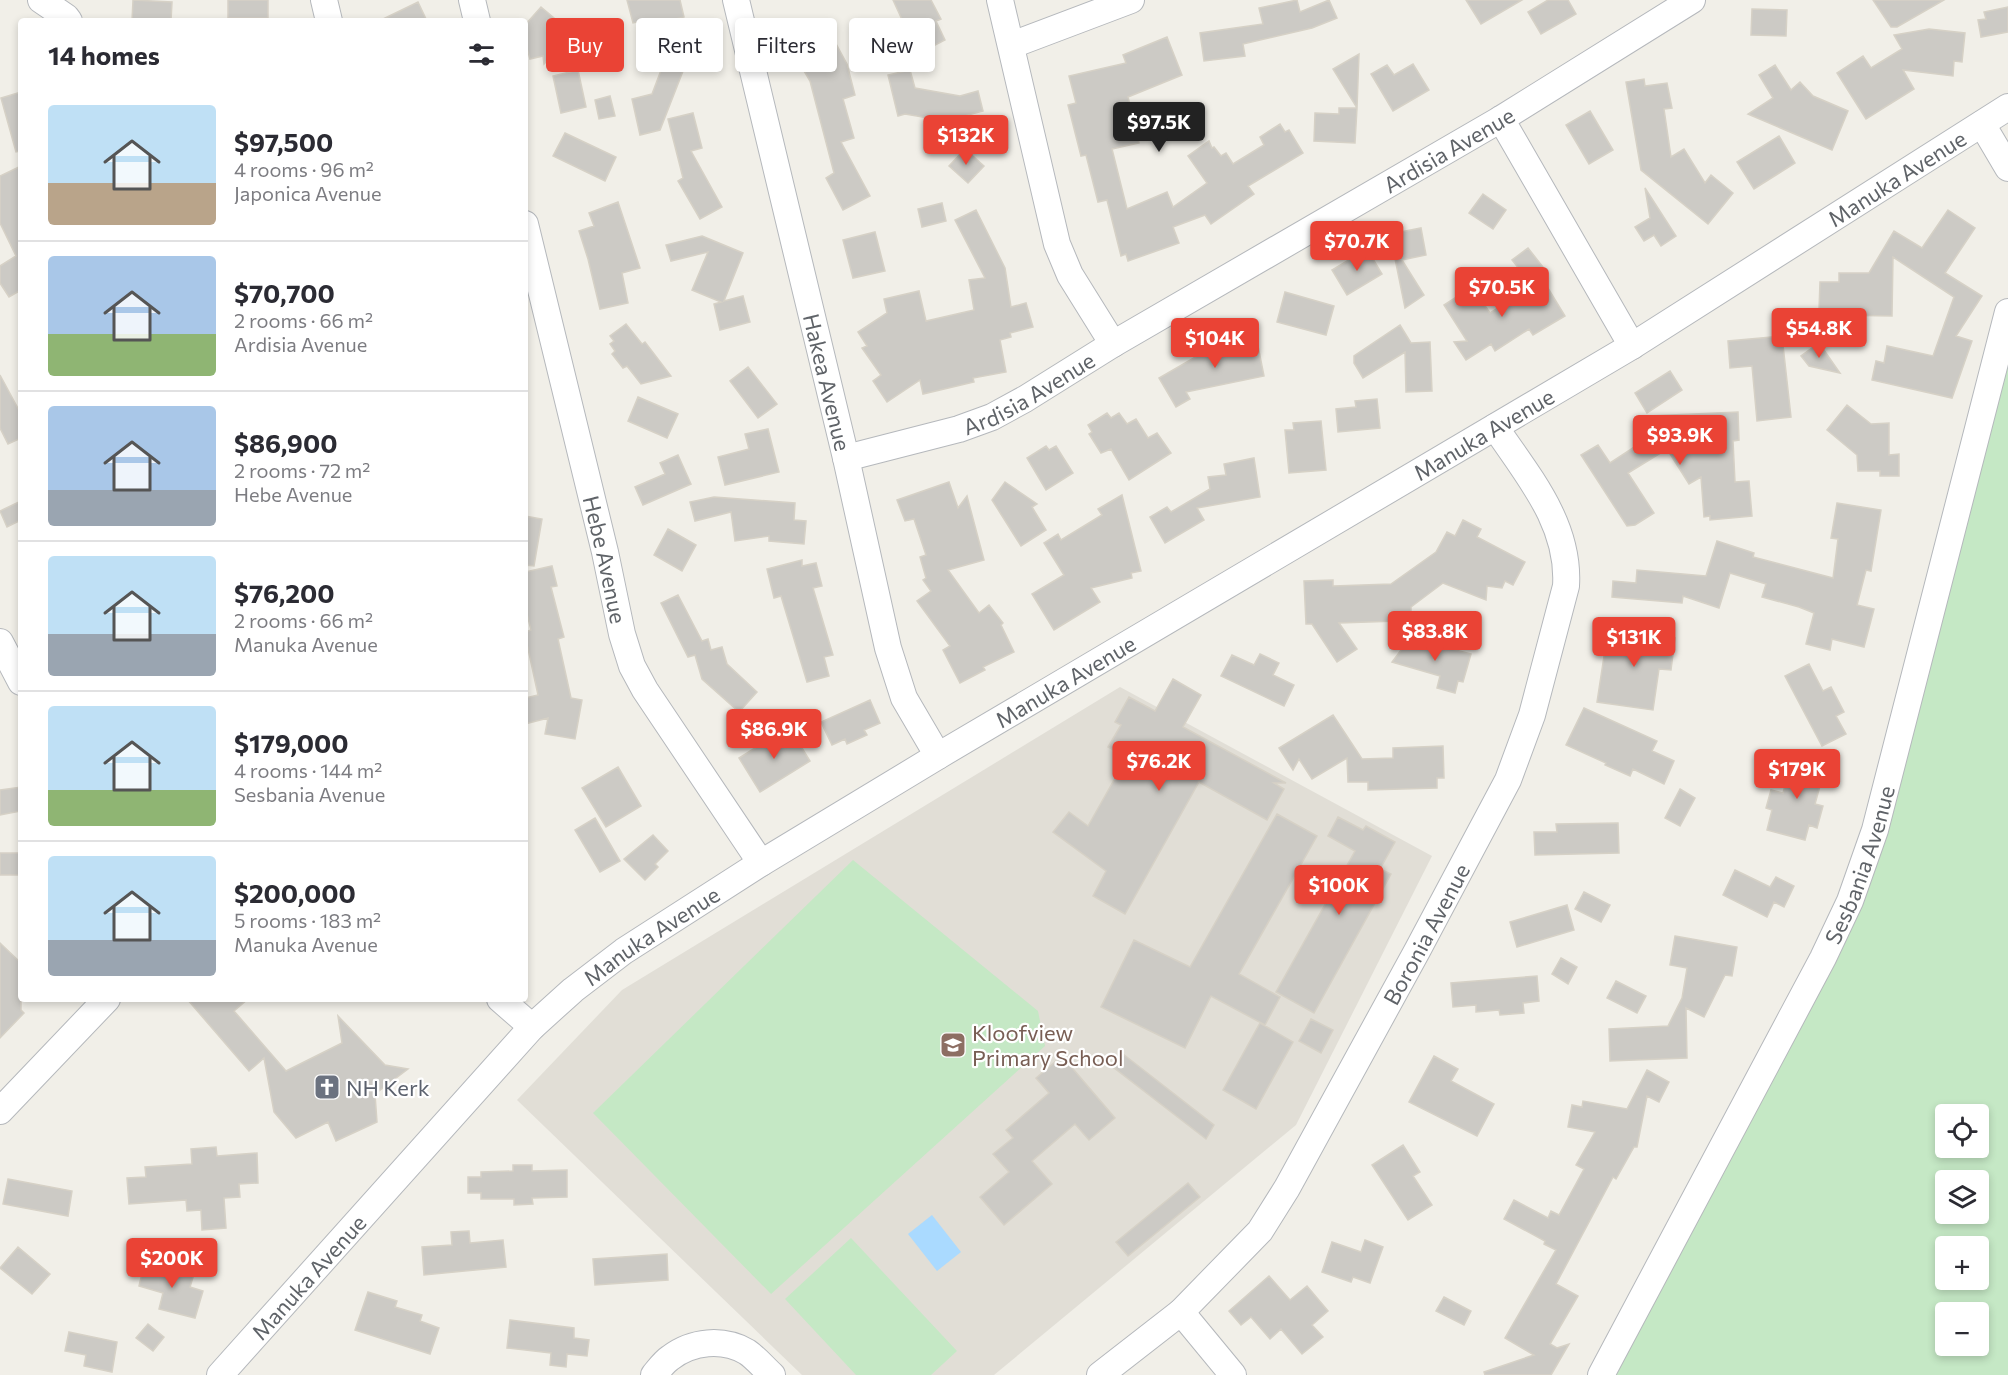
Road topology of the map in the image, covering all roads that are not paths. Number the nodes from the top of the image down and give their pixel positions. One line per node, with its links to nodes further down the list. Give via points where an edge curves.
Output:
1 (41, 0): 8 (street)
2 (324, 0): 9 (street)
3 (472, 0): 10 (street)
4 (736, 0): 21 (street, Hakea Avenue)
5 (1000, 0): 11 (street)
6 (1131, 0): 11 (street)
7 (1692, 0): 13 (street, Ardisia Avenue)
8 (67, 18)
9 (328, 18)
10 (476, 18)
11 (1012, 45): 18 (street, via 1057,244 1070,275)
12 (2008, 107): 14 (street, Manuka Avenue)
13 (1501, 119): 18 (street, Ardisia Avenue); 19 (street)
14 (1982, 124): 15 (street); 19 (street, Manuka Avenue)
15 (2008, 168)
16 (528, 236): 25 (street, Hebe Avenue, via 632,666)
17 (2008, 312): 36 (street, Sesbania Avenue, via 1875,830 1850,901)
18 (1113, 344): 21 (street, Ardisia Avenue, via 992,417)
19 (1632, 346): 20 (street, Manuka Avenue)
20 (1495, 427): 24 (street, Manuka Avenue); 30 (street, Boronia Avenue, via 1552,514 1568,565 1532,715 1508,780 1287,1188 1260,1231)
21 (846, 458): 24 (street, Hakea Avenue, via 888,648 904,698)
22 (0, 642): 23 (street)
23 (18, 676)
24 (938, 756): 25 (street, Manuka Avenue)
25 (761, 863): 28 (street, Manuka Avenue, via 624,951)
26 (104, 1002): 29 (street)
27 (503, 1002): 28 (street)
28 (532, 1027): 31 (street, Manuka Avenue)
29 (4, 1100)
30 (1181, 1312): 34 (street, Boronia Avenue); 35 (street)
31 (220, 1375)
32 (654, 1375): 33 (street, via 670,1358 690,1346 706,1343 747,1353)
33 (772, 1375)
34 (1101, 1375)
35 (1233, 1375)
36 (1601, 1375)

